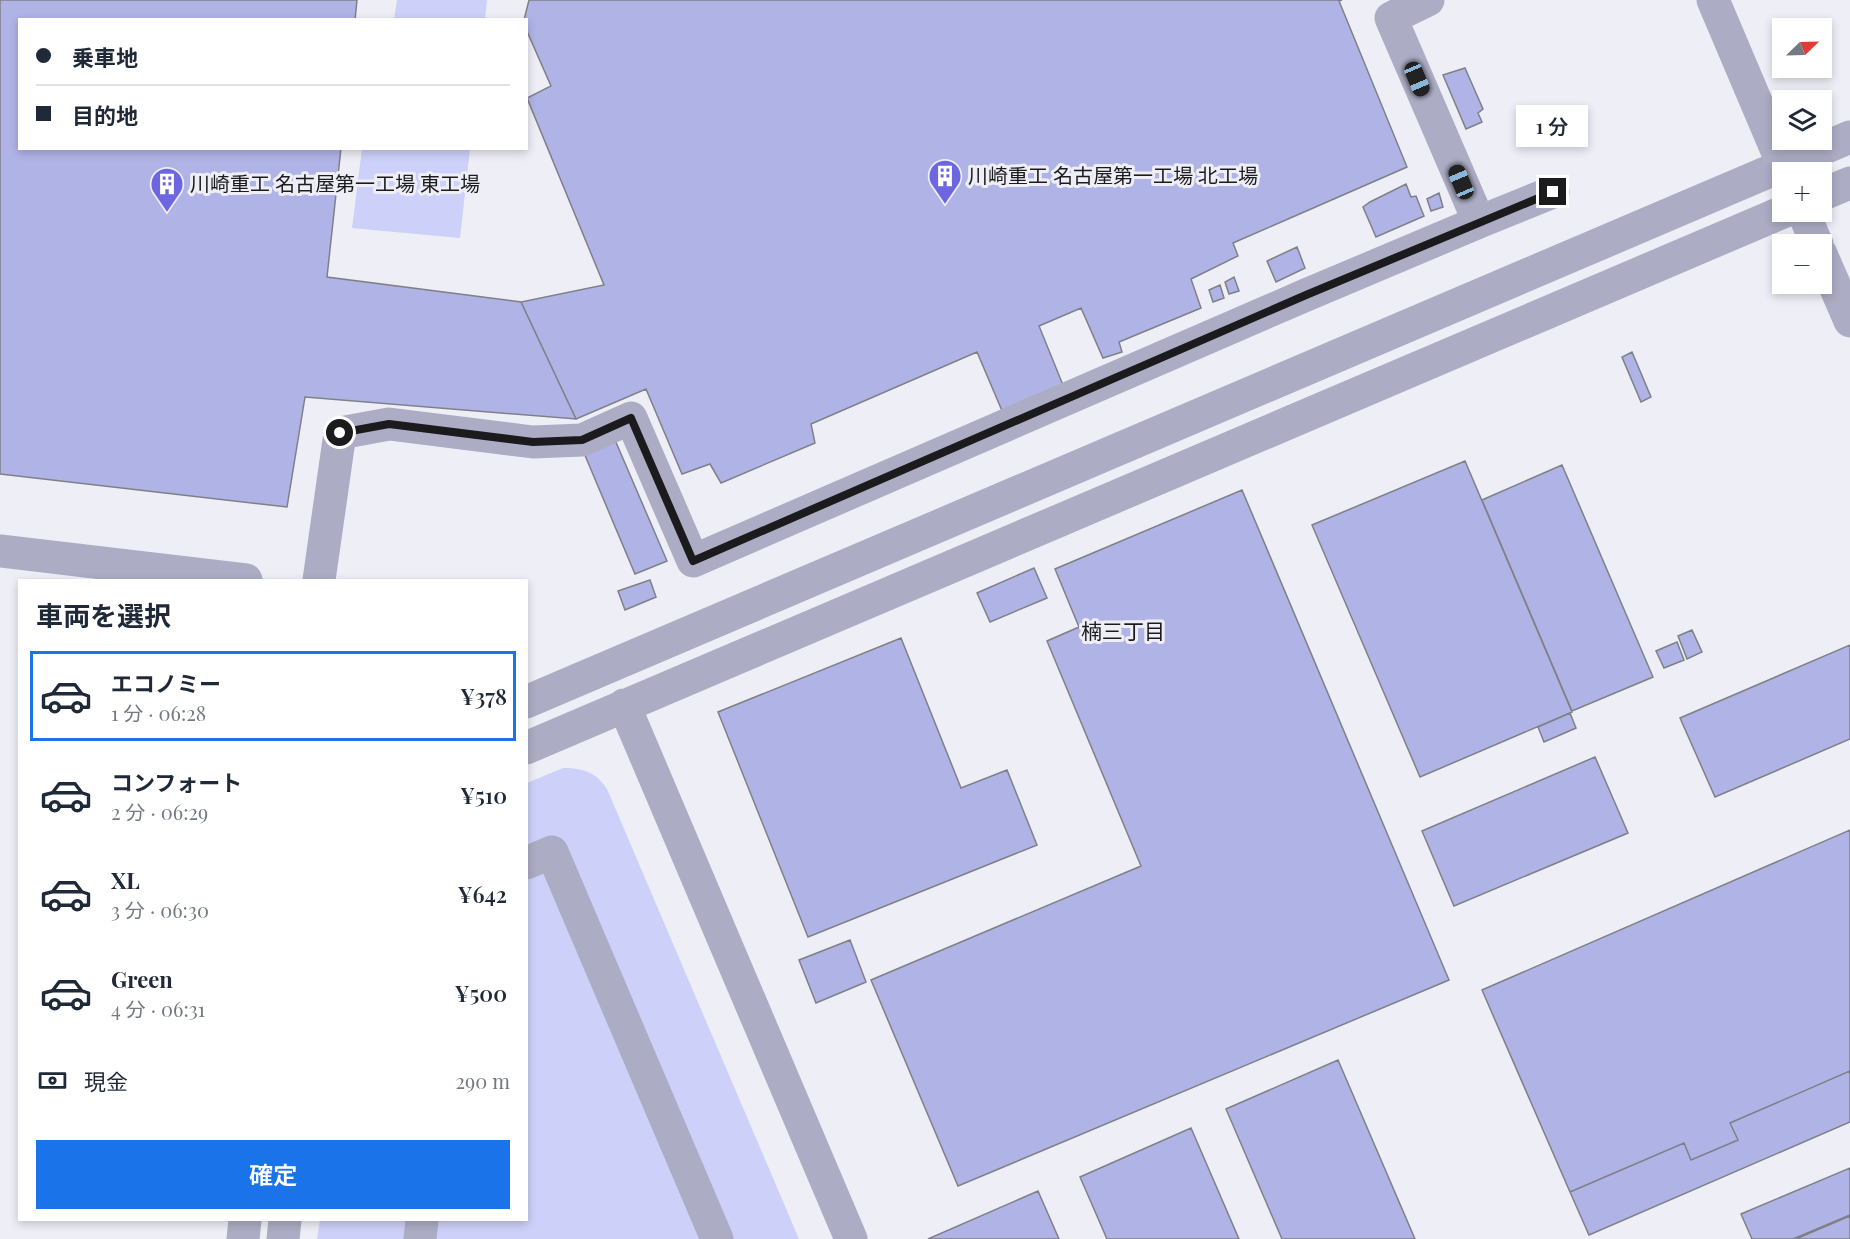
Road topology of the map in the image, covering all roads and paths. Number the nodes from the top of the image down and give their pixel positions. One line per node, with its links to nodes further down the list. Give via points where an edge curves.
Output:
1 (1428, 0): 11 (street, via 1391,18)
2 (1713, 0): 4 (street)
3 (1850, 136): 5 (street)
4 (1782, 162)
5 (1799, 162)
6 (1772, 175): 17 (street)
7 (1850, 183): 8 (street)
8 (1832, 190)
9 (1553, 192): 11 (street)
10 (1772, 217): 18 (street)
11 (1479, 222): 16 (street, via 693,561 631,418 582,440 533,442 389,424 340,433)
12 (1832, 279): 13 (street)
13 (1850, 321)
14 (0, 551): 15 (street)
15 (238, 579)
16 (319, 579)
17 (528, 701)
18 (624, 705): 19 (street); 28 (street)
19 (528, 747)
20 (528, 862): 27 (street, via 552,852)
21 (245, 1221): 24 (street)
22 (285, 1221): 25 (street)
23 (422, 1221): 26 (street)
24 (243, 1239)
25 (282, 1239)
26 (420, 1239)
27 (717, 1239)
28 (851, 1239)

